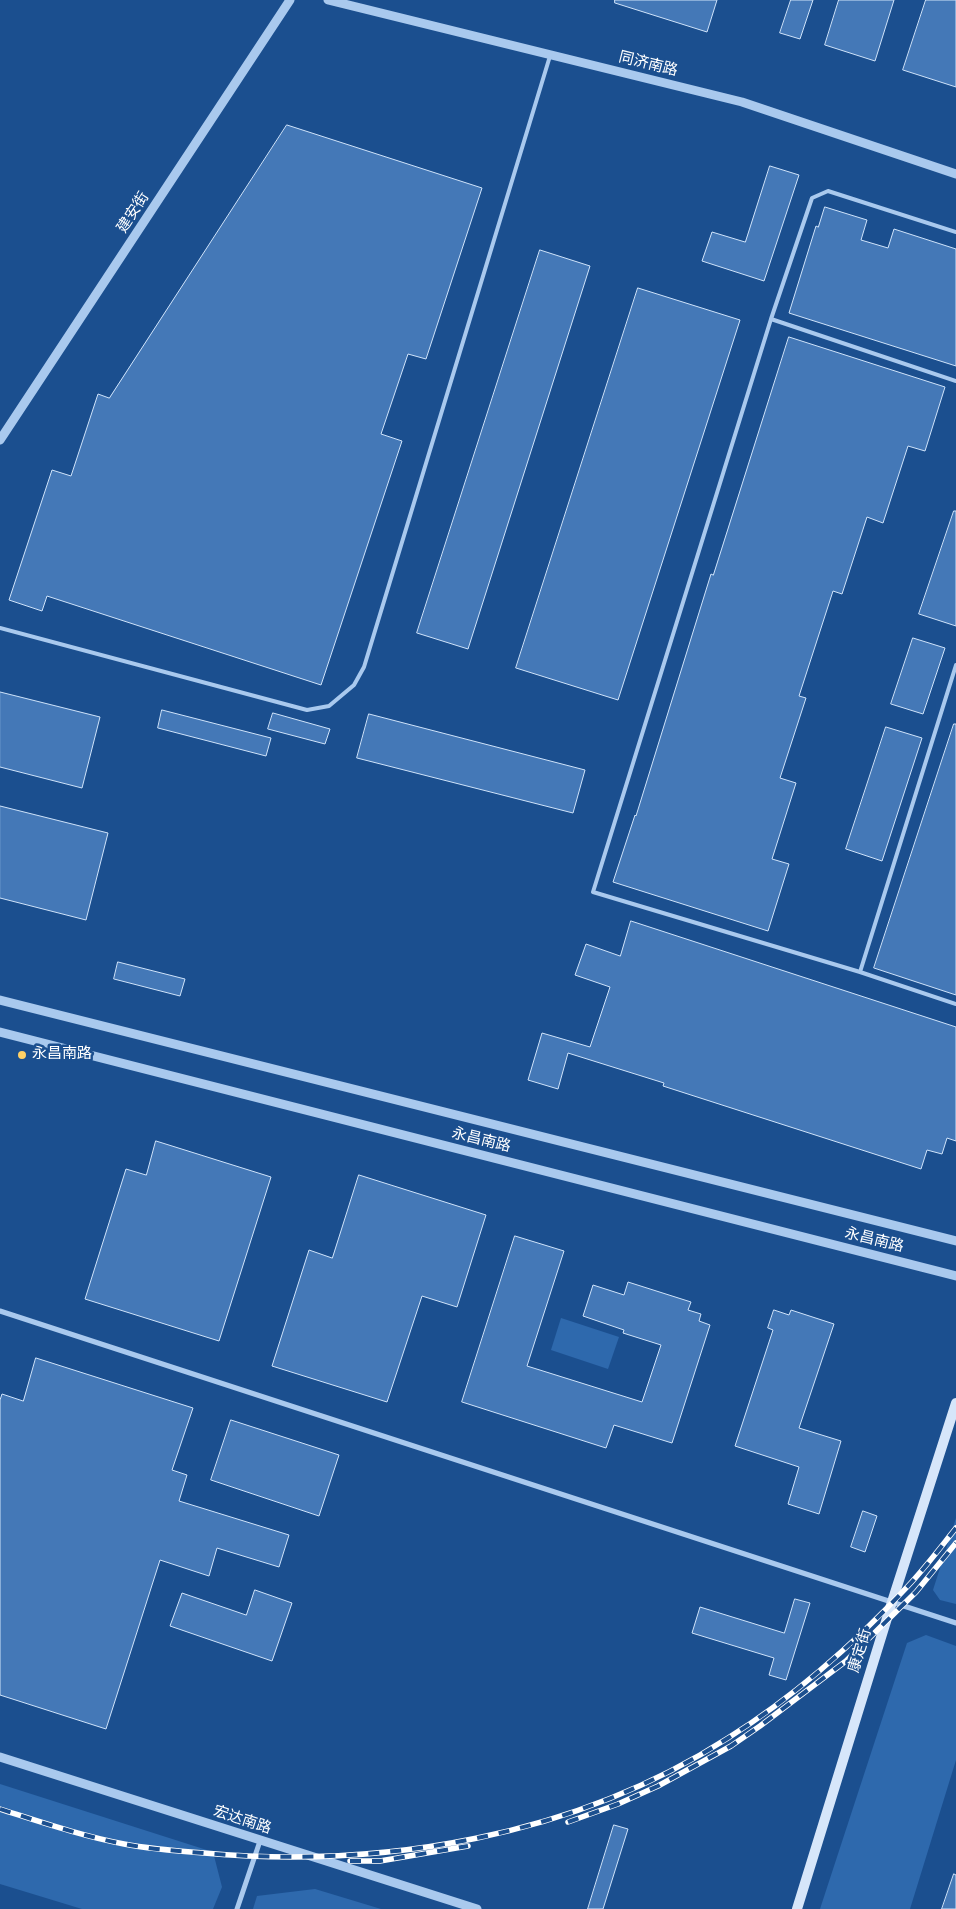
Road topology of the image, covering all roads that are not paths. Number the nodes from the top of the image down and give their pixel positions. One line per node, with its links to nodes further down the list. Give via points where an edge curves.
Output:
1 (290, 0): 8 (street, 建安街)
2 (328, 0): 3 (street, 同济南路)
3 (550, 55): 4 (street, 同济南路, via 742,102); 9 (lane, via 364,668 354,685 329,706 307,710)
4 (956, 174)
5 (956, 232): 6 (lane, via 828,191 812,198)
6 (772, 319): 7 (lane); 11 (lane, via 593,892)
7 (956, 381)
8 (0, 440)
9 (0, 628)
10 (956, 665): 11 (lane)
11 (860, 972): 13 (lane)
12 (0, 1000): 15 (street, 永昌南路)
13 (956, 1004)
14 (0, 1032): 16 (street, 永昌南路)
15 (956, 1241)
16 (956, 1276)
17 (0, 1311): 19 (street)
18 (956, 1403): 19 (main road, 康定街)
19 (892, 1602): 20 (street); 25 (main road, 康定街)
20 (956, 1623)
21 (0, 1757): 22 (street, 宏达南路)
22 (260, 1841): 23 (street); 24 (street, 宏达南路)
23 (238, 1909)
24 (477, 1909)
25 (797, 1909)

